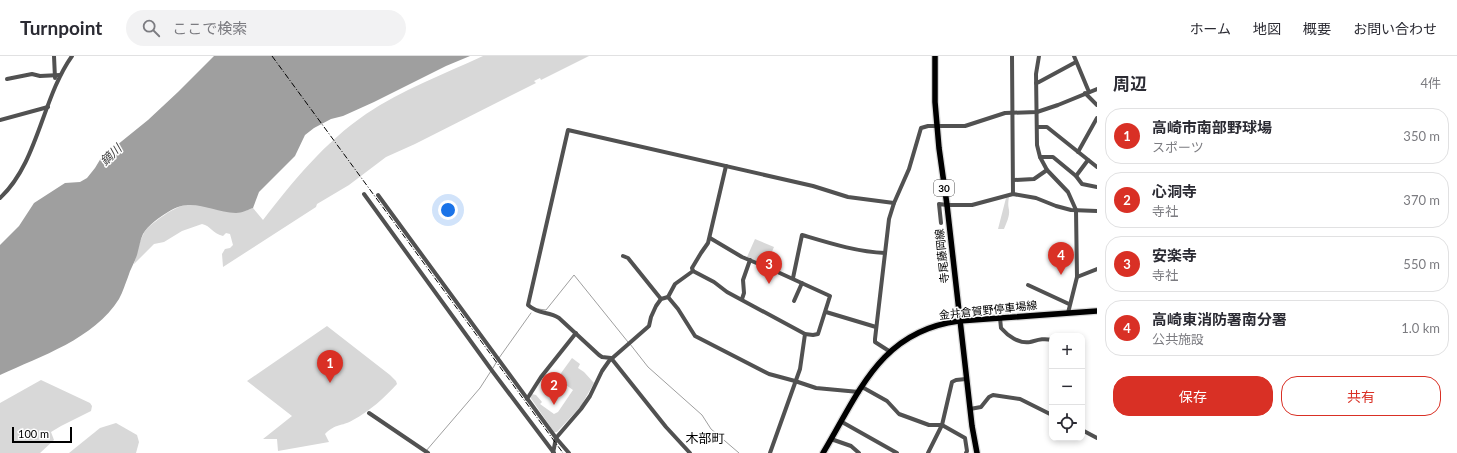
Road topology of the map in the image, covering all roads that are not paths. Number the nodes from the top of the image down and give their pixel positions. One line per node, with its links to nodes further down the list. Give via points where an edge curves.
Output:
1 (54, 56): 8 (street)
2 (72, 56): 8 (street)
3 (935, 56): 19 (main road, 寺尾藤岡線 / 30)
4 (1012, 56): 15 (street)
5 (1038, 56): 10 (street)
6 (1074, 56): 7 (street)
7 (1076, 62): 10 (street); 12 (street)
8 (58, 75): 9 (street, via 32,74); 14 (street)
9 (7, 79)
10 (1036, 83): 16 (street)
11 (1097, 89): 12 (street)
12 (1087, 93): 13 (street); 16 (street)
13 (1097, 105)
14 (48, 107): 18 (street); 33 (street, via 21,169)
15 (1013, 112): 16 (street); 19 (street, via 965,126); 28 (street)
16 (1037, 112): 20 (street)
17 (1097, 118): 21 (street)
18 (0, 120)
19 (937, 126): 34 (street, via 922,127 920,130 909,169); 35 (main road, 寺尾藤岡線 / 30)
20 (1037, 127): 21 (street, via 1047,127); 22 (street)
21 (1078, 152): 23 (street)
22 (1040, 157): 26 (street); 27 (street, via 1053,157)
23 (1088, 160): 25 (street); 27 (street)
24 (726, 166): 34 (street, via 848,196); 39 (street); 60 (street, via 568,130 528,305 537,312 556,316)
25 (1097, 167)
26 (1046, 170): 28 (street, via 1034,179); 36 (street, via 1068,192)
27 (1076, 176): 29 (street, via 1084,185)
28 (1014, 180): 31 (street)
29 (1097, 187)
30 (364, 194): 78 (street, via 497,378)
31 (1013, 194): 35 (street, via 972,205); 36 (street)
32 (378, 195): 68 (street)
33 (0, 198)
34 (894, 203): 40 (street, via 888,224)
35 (947, 205): 38 (street, via 939,204); 58 (main road, 寺尾藤岡線 / 30)
36 (1076, 210): 37 (street); 45 (street)
37 (1097, 211)
38 (941, 223)
39 (710, 238): 42 (street); 44 (street, via 692,268)
40 (885, 253): 46 (street, via 873,253 802,235); 59 (street)
41 (623, 256): 50 (street, via 628,258)
42 (750, 260): 46 (street); 51 (street, via 743,280)
43 (1097, 269): 45 (street)
44 (693, 271): 49 (street, via 675,284); 51 (street)
45 (1077, 277): 53 (street)
46 (793, 278): 47 (street)
47 (802, 283): 52 (street); 55 (street, via 830,296)
48 (1028, 285): 53 (street)
49 (668, 297): 50 (street); 66 (street, via 695,336 769,374)
50 (661, 299): 64 (street, via 652,312 649,326)
51 (742, 299): 61 (street)
52 (794, 301)
53 (1069, 304): 56 (street)
54 (1097, 311): 56 (main road, 金井倉賀野停車場線)
55 (826, 312): 59 (street); 61 (street, via 818,334)
56 (1068, 313): 57 (main road, 金井倉賀野停車場線)
57 (1000, 318): 58 (main road, 金井倉賀野停車場線); 62 (street, via 1001,328 1017,340 1024,342)
58 (959, 321): 63 (main road, 金井倉賀野停車場線, via 928,328); 65 (main road, 寺尾藤岡線 / 30)
59 (876, 327): 63 (street, via 875,342)
60 (576, 333): 64 (street, via 599,355); 68 (street)
61 (805, 334): 66 (street, via 800,369)
62 (1049, 339)
63 (890, 351): 67 (main road, 金井倉賀野停車場線)
64 (611, 358): 75 (street, via 590,396); 81 (street)
65 (966, 379): 69 (main road, 寺尾藤岡線 / 30); 73 (street, via 952,382)
66 (795, 381): 67 (street, via 816,388); 82 (street)
67 (860, 389): 72 (main road, 金井倉賀野停車場線); 73 (street, via 887,401 899,414 929,425)
68 (528, 399): 75 (street)
69 (970, 408): 71 (street, via 981,407 993,395 1020,398); 88 (main road, 寺尾藤岡線 / 30)
70 (369, 413): 79 (street)
71 (1049, 413)
72 (842, 422): 77 (main road, 金井倉賀野停車場線); 85 (street)
73 (942, 425): 86 (street); 87 (street, via 965,438)
74 (1085, 432): 76 (street)
75 (556, 438): 78 (street); 80 (street)
76 (1097, 438)
77 (831, 439): 83 (main road, 金井倉賀野停車場線); 84 (street, via 851,446)
78 (554, 452)
79 (428, 453)
80 (569, 453)
81 (690, 453)
82 (770, 453)
83 (822, 453)
84 (859, 453)
85 (897, 453)
86 (928, 453)
87 (966, 453)
88 (977, 453)

